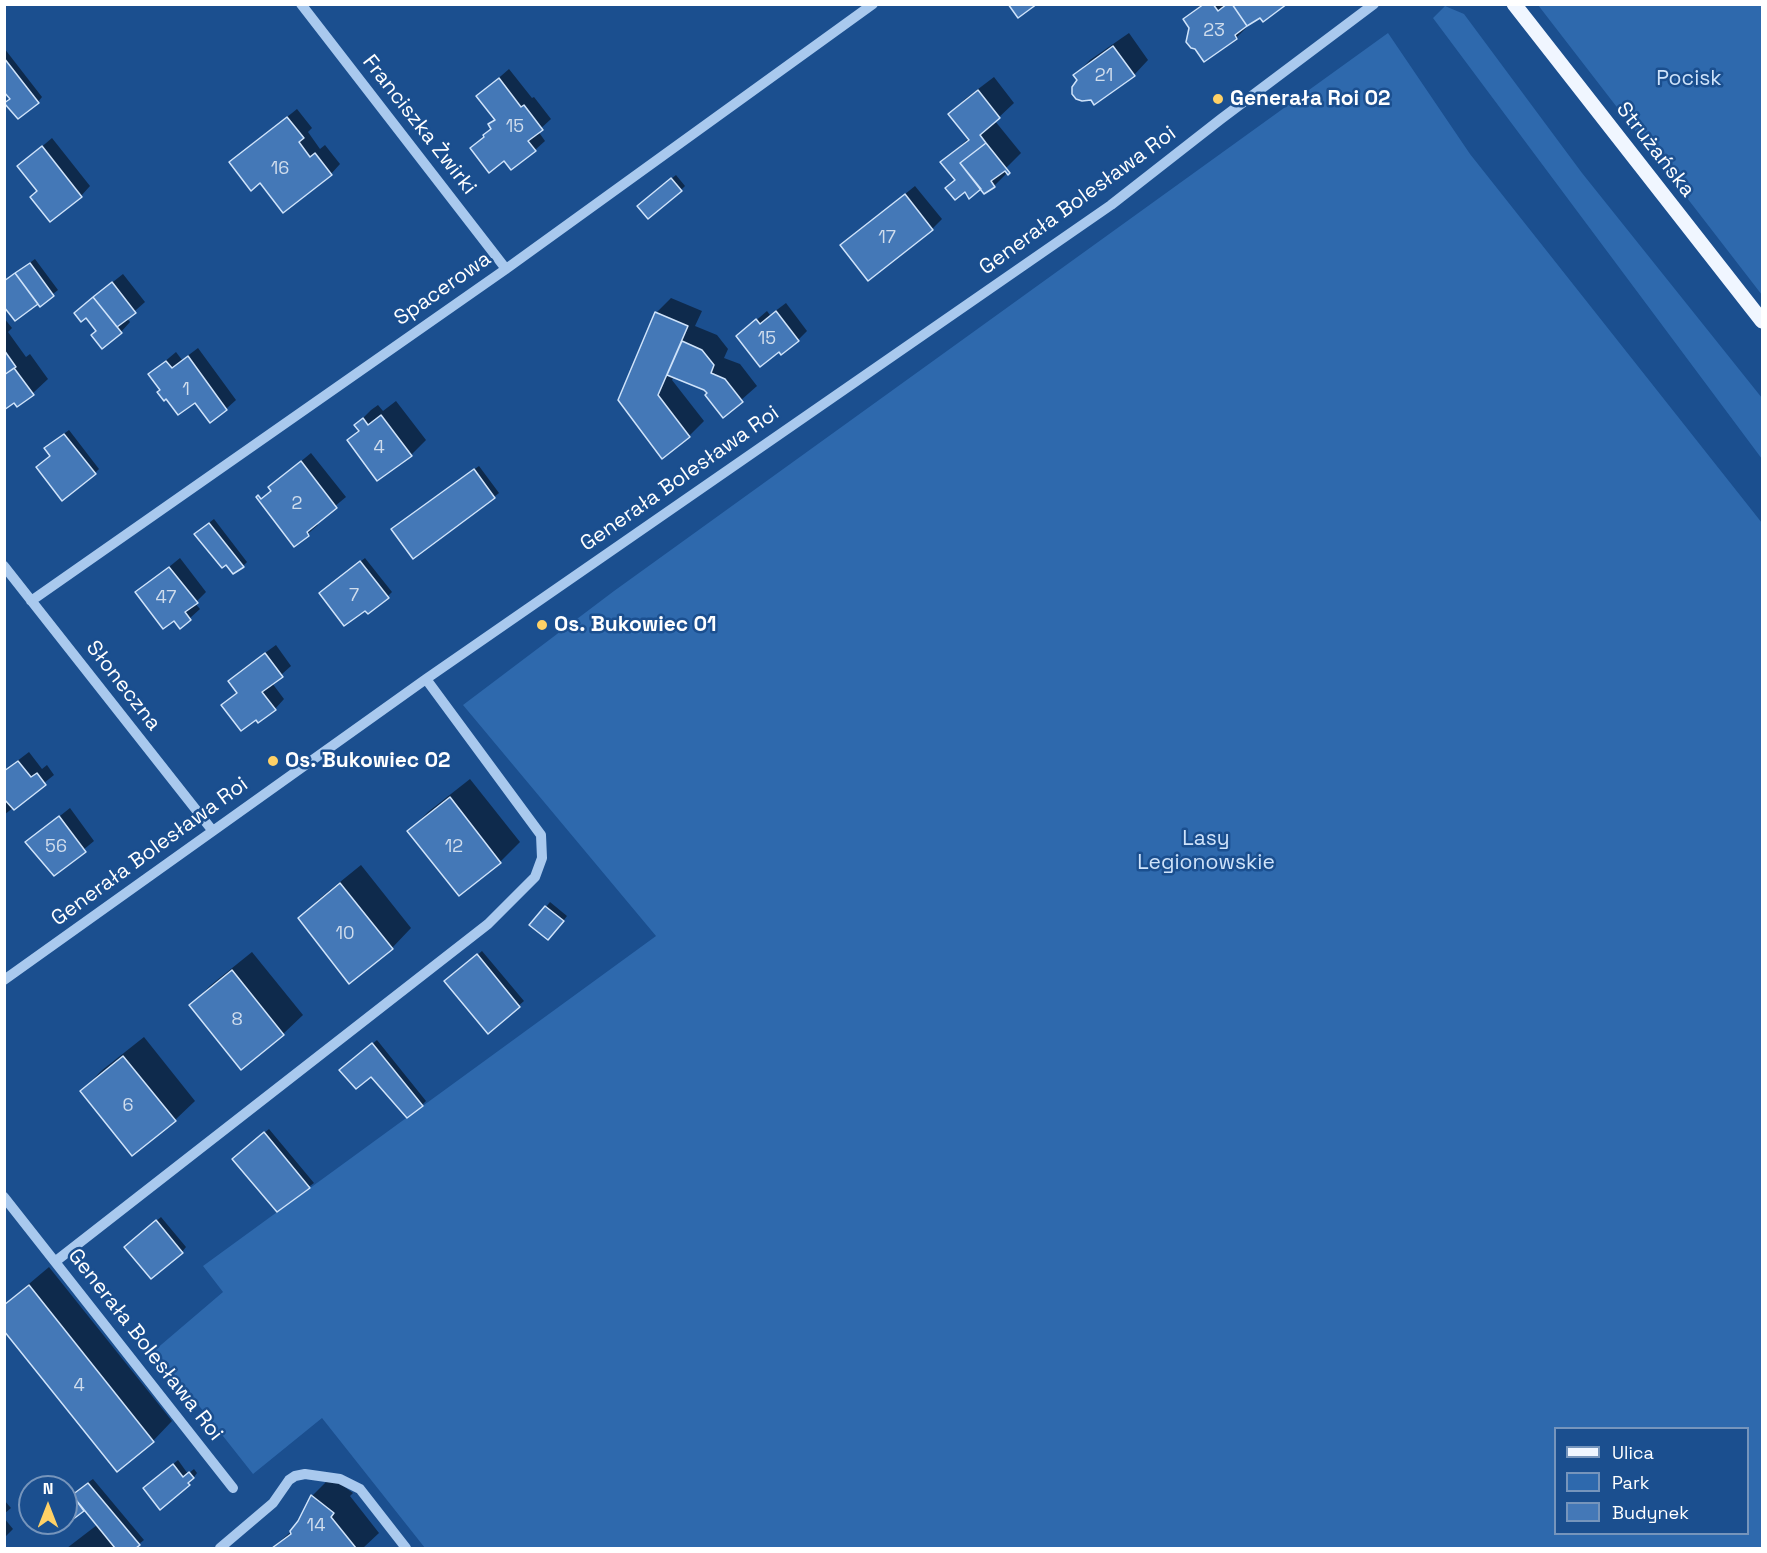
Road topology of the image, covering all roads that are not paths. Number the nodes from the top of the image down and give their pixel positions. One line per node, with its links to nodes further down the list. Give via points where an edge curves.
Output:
1 (301, 4): 5 (street, Franciszka Żwirki)
2 (873, 4): 5 (street, Spacerowa)
3 (1374, 4): 9 (street, Generała Bolesława Roi, via 1102,212)
4 (1514, 4): 6 (main road, Strużańska)
5 (506, 269): 8 (street, Spacerowa)
6 (1762, 321)
7 (4, 566): 8 (street, Słoneczna)
8 (31, 601): 10 (street, Słoneczna)
9 (426, 679): 10 (street, Generała Bolesława Roi); 13 (street, via 541,835 542,858 535,877 488,924)
10 (212, 830): 11 (street, Generała Bolesława Roi)
11 (4, 980)
12 (4, 1197): 13 (street, Generała Bolesława Roi)
13 (56, 1261): 14 (street, Generała Bolesława Roi)
14 (233, 1488)
15 (220, 1548): 16 (street, via 256,1520 289,1480 320,1475 360,1489)
16 (405, 1548)

